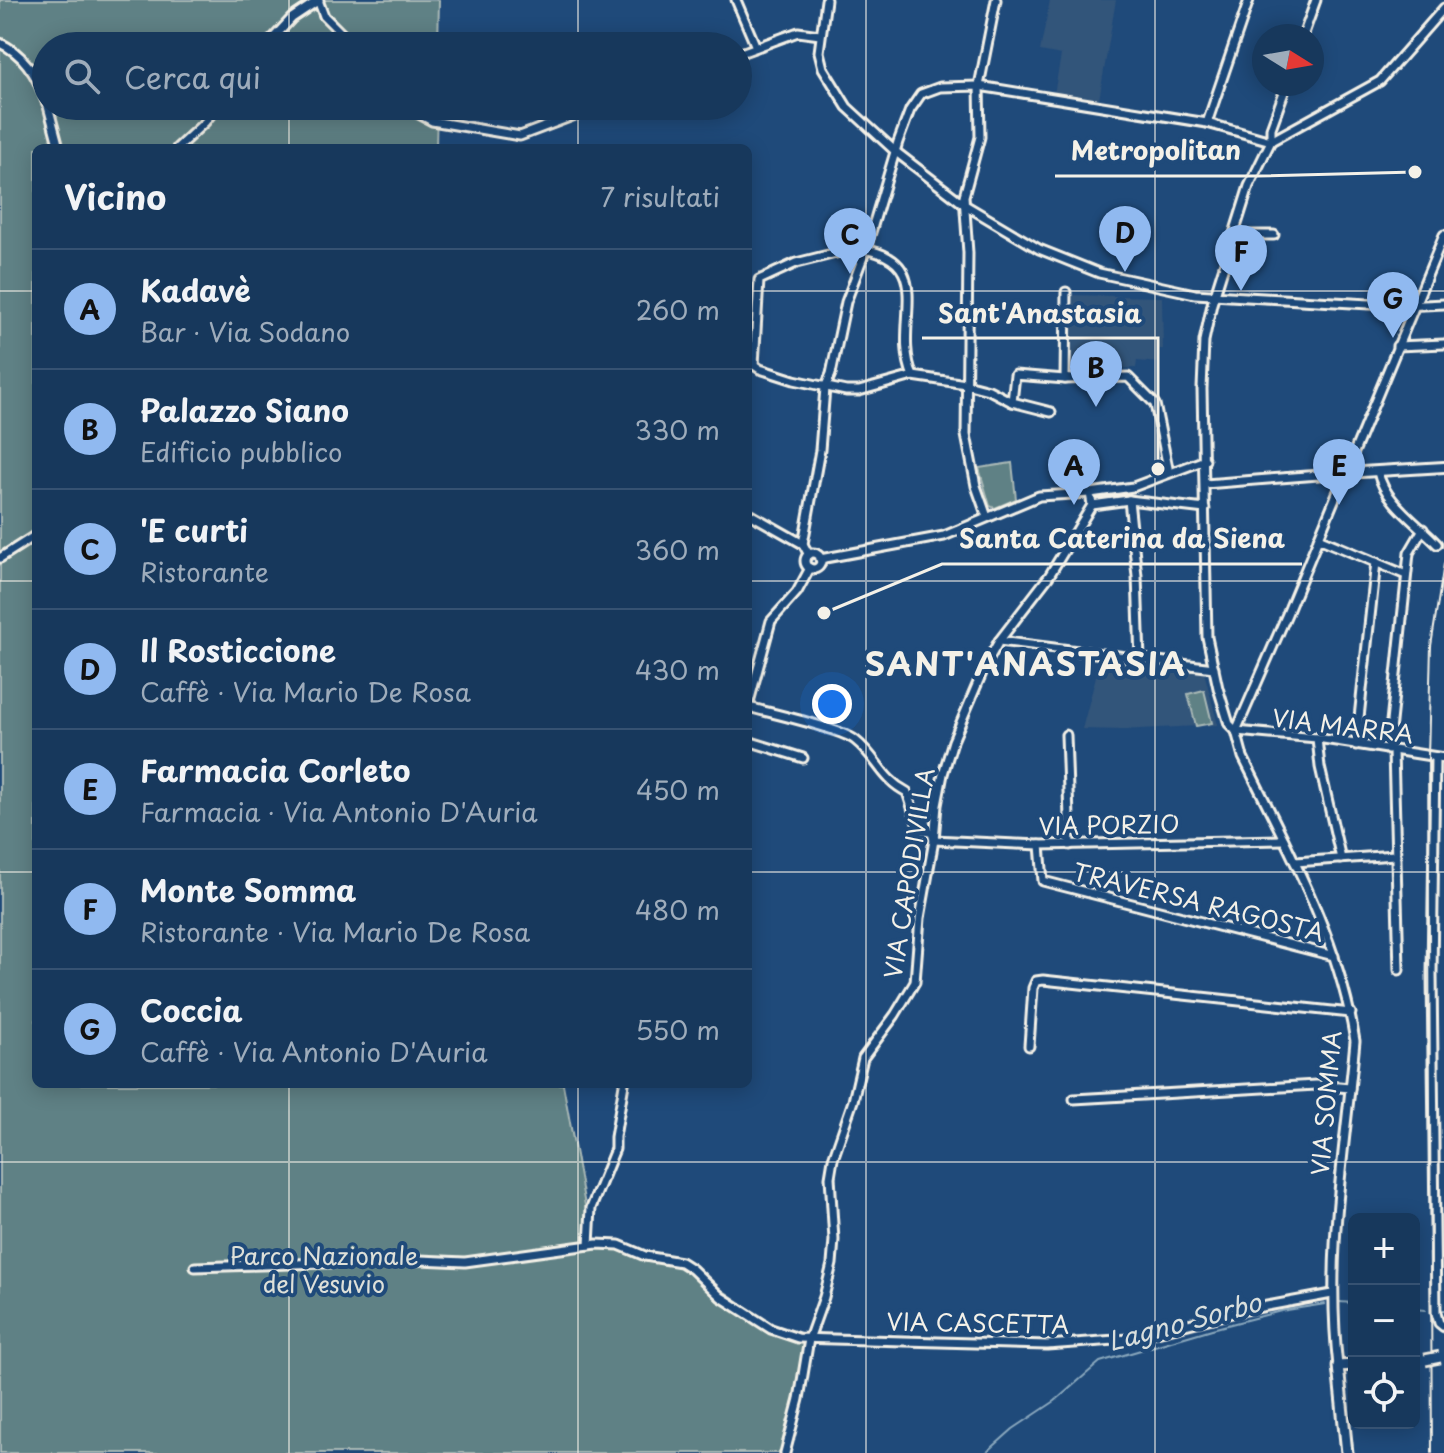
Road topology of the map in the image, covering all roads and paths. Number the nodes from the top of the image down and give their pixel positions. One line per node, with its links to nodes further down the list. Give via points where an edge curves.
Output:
1 (319, 0): 9 (street); 10 (street, via 324,16)
2 (736, 0): 11 (street)
3 (826, 0): 12 (street)
4 (996, 0): 18 (street)
5 (1249, 0): 24 (street)
6 (1316, 0): 8 (street)
7 (1444, 8): 25 (street, via 1380,81)
8 (1307, 24)
9 (279, 32)
10 (340, 32)
11 (750, 32)
12 (820, 35): 15 (street, via 798,32); 28 (street, via 823,68 833,86 847,107)
13 (752, 38): 15 (street)
14 (0, 43): 17 (street)
15 (756, 47): 16 (street)
16 (752, 49)
17 (32, 71)
18 (979, 86): 24 (street); 28 (street, via 940,87 921,94); 29 (street, via 980,137)
19 (1283, 96): 25 (street, VIA SOMMA)
20 (51, 120): 26 (street)
21 (204, 120): 27 (street)
22 (430, 120): 23 (street, via 520,136)
23 (562, 120)
24 (1207, 123): 25 (street)
25 (1271, 141): 30 (street, VIA SOMMA)
26 (58, 144)
27 (181, 144)
28 (896, 152): 29 (street); 33 (street)
29 (965, 205): 37 (street, via 1017,238 1079,266 1122,280); 46 (street)
30 (1234, 235): 31 (street); 37 (street, VIA SOMMA)
31 (1274, 235)
32 (1444, 235): 39 (street)
33 (866, 249): 34 (street, via 796,263 759,280); 44 (street, via 902,266 905,273 908,365); 47 (street, via 846,302)
34 (759, 292): 36 (street); 42 (street)
35 (1066, 292): 45 (street)
36 (752, 293)
37 (1215, 296): 39 (street); 50 (street, VIA SOMMA, via 1203,353)
38 (1444, 304): 39 (street)
39 (1415, 305): 41 (street)
40 (1444, 344): 41 (street)
41 (1397, 346): 54 (street)
42 (752, 354)
43 (752, 363): 47 (street)
44 (913, 376): 46 (street); 47 (street, via 852,391)
45 (1065, 379): 48 (street, via 1015,375); 53 (street, via 1128,377 1155,404)
46 (966, 384): 48 (street); 61 (street, via 966,435)
47 (825, 388): 65 (street)
48 (1012, 402): 49 (street)
49 (1051, 412)
50 (1205, 460): 53 (street); 55 (street, VIA SOMMA)
51 (1444, 467): 52 (street)
52 (1378, 472): 54 (street); 62 (street, via 1396,504)
53 (1169, 473): 56 (street, via 1133,487)
54 (1345, 473): 55 (street); 64 (street)
55 (1205, 484): 59 (street, VIA SOMMA)
56 (1090, 493): 58 (street); 61 (street, via 1048,494)
57 (1129, 500): 58 (street); 59 (street); 74 (street)
58 (1092, 505): 73 (street, VIA CAPODIVILLA, via 1049,576)
59 (1205, 509): 75 (street, VIA SOMMA, via 1207,637)
60 (752, 515): 65 (street)
61 (987, 517): 69 (street, via 944,536)
62 (1423, 529): 66 (street); 72 (street, via 1409,553)
63 (32, 538): 68 (street)
64 (1318, 538): 70 (street); 78 (street)
65 (803, 544): 67 (street)
66 (1437, 544)
67 (809, 555): 69 (street); 71 (street, via 805,563)
68 (0, 558)
69 (820, 559): 71 (street, via 817,568)
70 (1376, 562): 72 (street); 82 (street)
71 (810, 568): 76 (street, via 771,621)
72 (1406, 575): 83 (street)
73 (999, 641): 74 (street); 86 (street, VIA CAPODIVILLA, via 950,752)
74 (1140, 660): 75 (street)
75 (1214, 668): 78 (street, VIA SOMMA, via 1229,724)
76 (752, 692)
77 (752, 708): 86 (street, via 852,737 874,757 888,782 907,792 918,826)
78 (1236, 731): 80 (street, VIA MARRA); 87 (street, VIA SOMMA, via 1243,757)
79 (1066, 735): 89 (street)
80 (1317, 738): 82 (street, VIA MARRA); 91 (street)
81 (752, 742): 84 (street)
82 (1356, 745): 83 (street, VIA MARRA)
83 (1390, 751): 85 (street, VIA MARRA); 90 (street)
84 (803, 758)
85 (1440, 758): 103 (street, via 1432,974 1436,1313)
86 (934, 840): 88 (street, VIA PORZIO); 104 (street, VIA CAPODIVILLA, via 915,982 863,1058 833,1159 832,1264)
87 (1284, 840): 89 (street, VIA PORZIO); 92 (street, VIA SOMMA)
88 (1040, 845): 89 (street, VIA PORZIO); 93 (street, TRAVERSA RAGOSTA, via 1043,881)
89 (1070, 845)
90 (1395, 855): 91 (street); 94 (street)
91 (1341, 859): 92 (street)
92 (1295, 862): 93 (street, VIA SOMMA)
93 (1334, 956): 95 (street, VIA SOMMA)
94 (1399, 970)
95 (1351, 1013): 96 (street, via 1043,980 1033,988); 98 (street, VIA SOMMA, via 1355,1041)
96 (1029, 1046)
97 (623, 1088): 100 (street, via 615,1149 591,1208)
98 (1350, 1088): 99 (street, via 1316,1085); 102 (street, VIA SOMMA)
99 (1074, 1099)
100 (589, 1245): 101 (street, VIA CASCETTA, via 465,1262); 104 (street, VIA CASCETTA, via 619,1245 681,1262 721,1297 771,1329)
101 (195, 1267)
102 (1332, 1294): 104 (street, VIA CASCETTA, via 1129,1339 1047,1345); 108 (street, VIA SOMMA)
103 (1444, 1327)
104 (809, 1339): 109 (street, VIA CAPODIVILLA)
105 (1442, 1356): 106 (main road, bridge)
106 (1420, 1360)
107 (1348, 1365): 108 (main road)
108 (1338, 1366): 110 (main road, VIA SOMMA)
109 (785, 1453)
110 (1347, 1453)

